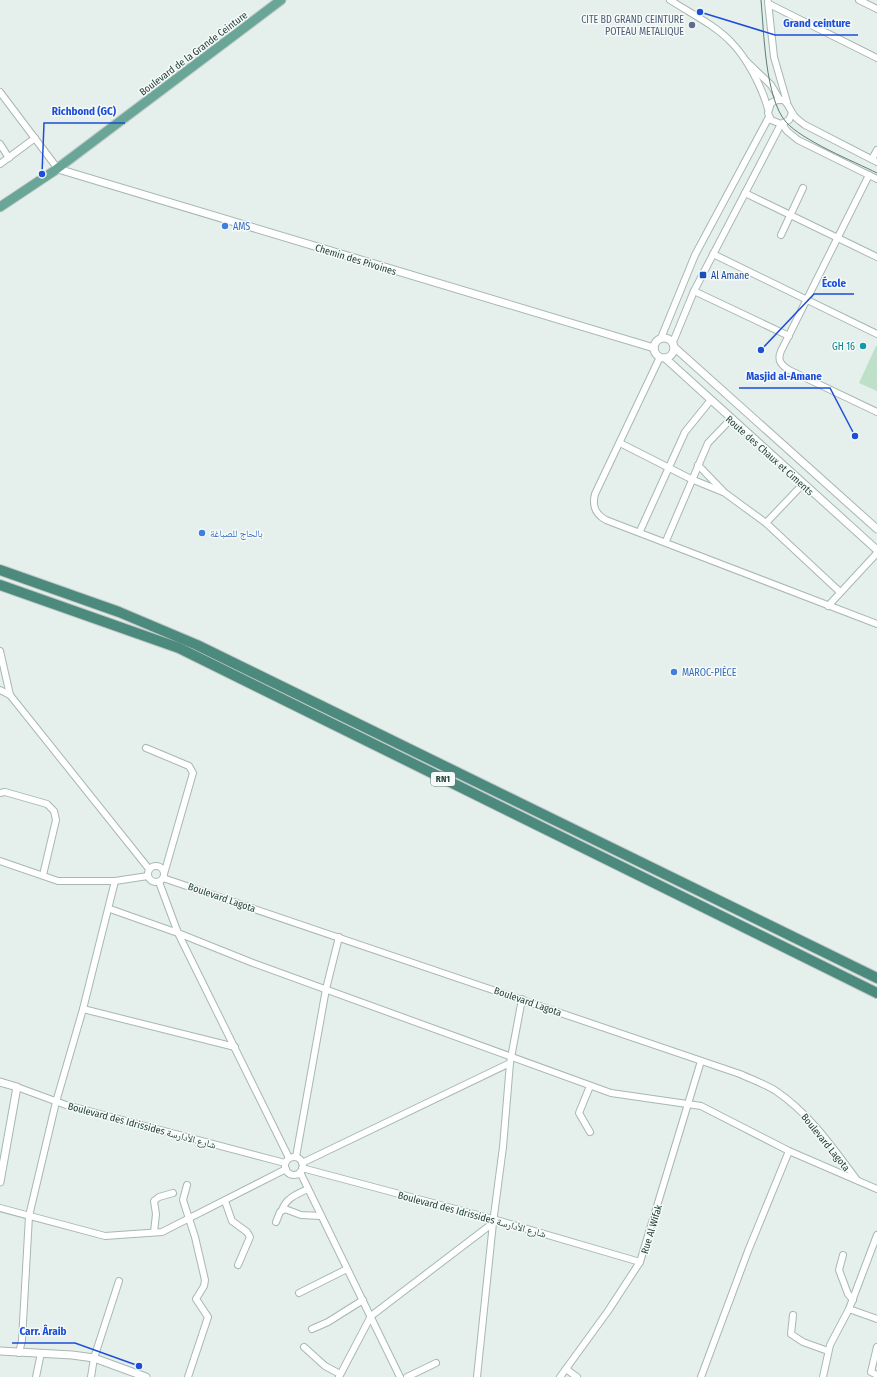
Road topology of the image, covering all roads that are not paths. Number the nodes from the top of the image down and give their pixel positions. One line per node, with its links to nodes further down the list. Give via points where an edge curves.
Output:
1 (281, 0): 23 (main road, Boulevard de la Grande Ceinture)
2 (670, 0): 7 (street, via 719,32)
3 (859, 0): 5 (street)
4 (768, 2): 6 (street); 11 (street, via 774,57)
5 (877, 9)
6 (877, 58)
7 (745, 60): 10 (street, via 771,85); 13 (street, via 762,91)
8 (0, 92): 9 (street)
9 (6, 99): 12 (street); 17 (street)
10 (780, 100): 11 (street); 13 (street, via 772,103)
11 (787, 102): 14 (street)
12 (0, 104)
13 (768, 109): 15 (street)
14 (792, 113): 16 (street, via 789,120); 21 (street, via 811,128)
15 (769, 117): 16 (street, via 774,123); 38 (street, via 695,255)
16 (782, 124): 24 (street, via 798,140); 27 (street)
17 (35, 138): 20 (street); 23 (street)
18 (0, 144): 20 (street)
19 (877, 150): 21 (street)
20 (9, 158): 22 (street)
21 (875, 161)
22 (0, 164)
23 (58, 169): 28 (main road, Boulevard de la Grande Ceinture); 40 (street, Chemin des Pivoines)
24 (869, 175): 25 (street); 31 (street)
25 (877, 179)
26 (803, 188): 29 (street)
27 (745, 193): 29 (street); 32 (street)
28 (0, 207)
29 (790, 214): 30 (street); 31 (street)
30 (781, 235)
31 (836, 237): 33 (street); 35 (street)
32 (713, 254): 34 (street); 35 (street)
33 (877, 257)
34 (694, 291): 37 (street); 39 (street)
35 (806, 299): 36 (street); 37 (street)
36 (877, 334)
37 (789, 336): 43 (street, via 779,358 782,365)
38 (661, 338): 39 (street, via 668,338); 40 (street, via 656,341)
39 (674, 345): 41 (street, via 671,356); 52 (street, Route des Chaux et Ciments)
40 (654, 348): 41 (street, via 656,354)
41 (662, 358): 42 (street, Route des Chaux et Ciments); 45 (street)
42 (710, 401): 44 (street, Route des Chaux et Ciments); 47 (street, via 692,422)
43 (877, 412)
44 (730, 419): 46 (street, via 710,440); 49 (street, Route des Chaux et Ciments)
45 (620, 443): 47 (street); 53 (street, via 595,494 594,506 598,514 604,518)
46 (698, 465): 48 (street); 50 (street)
47 (669, 466): 48 (street); 53 (street)
48 (691, 479): 50 (street); 54 (street)
49 (803, 484): 51 (street); 55 (street, Route des Chaux et Ciments)
50 (725, 493): 51 (street)
51 (766, 523): 58 (street)
52 (877, 529)
53 (640, 532): 54 (street)
54 (666, 541): 59 (street)
55 (877, 551): 58 (street, via 862,571)
56 (0, 570): 75 (highway, RN1, via 119,612 190,642)
57 (0, 585): 77 (highway, RN1, via 179,648)
58 (840, 592): 59 (street)
59 (828, 606): 60 (street)
60 (877, 624)
61 (0, 651): 63 (street)
62 (0, 690): 63 (street)
63 (10, 695): 67 (street)
64 (146, 748): 70 (street, via 189,766 193,773)
65 (0, 793): 68 (street, via 5,792 47,804 54,811 56,820)
66 (0, 861): 68 (street)
67 (150, 869): 69 (street); 70 (street, via 159,866 163,870)
68 (43, 875): 71 (street, via 58,881)
69 (148, 876): 70 (street, via 151,881); 71 (street)
70 (162, 878): 73 (street); 74 (street, Boulevard Lagota)
71 (116, 881): 72 (street)
72 (110, 909): 73 (street); 79 (street)
73 (178, 933): 76 (street); 80 (street)
74 (338, 937): 76 (street); 78 (street, Boulevard Lagota)
75 (877, 978)
76 (326, 989): 81 (street); 90 (street)
77 (877, 993)
78 (522, 999): 81 (street); 82 (street, Boulevard Lagota)
79 (83, 1009): 80 (street); 86 (street)
80 (235, 1047): 90 (street)
81 (511, 1060): 84 (street); 91 (street); 104 (street)
82 (701, 1061): 87 (street, Rue Al Wifak); 92 (street, Boulevard Lagota, via 740,1074 775,1091 800,1110)
83 (0, 1082): 85 (street, Boulevard des Idrissides شارع الأدارسة)
84 (590, 1086): 87 (street, via 626,1096); 88 (street, via 579,1113)
85 (17, 1087): 86 (street, Boulevard des Idrissides شارع الأدارسة); 93 (street)
86 (56, 1102): 90 (street, Boulevard des Idrissides شارع الأدارسة); 101 (street)
87 (689, 1104): 89 (street, via 708,1109); 109 (street, Rue Al Wifak)
88 (590, 1132)
89 (789, 1151): 92 (street); 141 (street, via 748,1251)
90 (289, 1162): 91 (street); 91 (street, Boulevard des Idrissides شارع الأدارسة, via 294,1175); 98 (street)
91 (301, 1168): 95 (street); 104 (street, Boulevard des Idrissides شارع الأدارسة)
92 (857, 1181): 96 (street)
93 (0, 1182)
94 (187, 1185): 103 (street, via 183,1200)
95 (308, 1189): 100 (street, via 292,1196); 102 (street)
96 (877, 1189)
97 (173, 1193): 106 (street, via 154,1201)
98 (225, 1201): 103 (street); 110 (street, via 232,1221 250,1237)
99 (0, 1208): 101 (street)
100 (282, 1210): 102 (street); 105 (street)
101 (29, 1216): 106 (street, via 105,1236); 125 (street)
102 (321, 1216): 111 (street)
103 (190, 1219): 106 (street, via 168,1230); 135 (street, via 205,1283 196,1299 208,1317)
104 (493, 1221): 109 (street, Boulevard des Idrissides شارع الأدارسة); 118 (street); 138 (street)
105 (276, 1222)
106 (154, 1232)
107 (877, 1235): 115 (street)
108 (843, 1255): 115 (street, via 838,1267)
109 (640, 1262): 129 (street, Rue Al Wifak)
110 (238, 1265)
111 (348, 1269): 113 (street); 114 (street)
112 (119, 1281): 127 (street)
113 (299, 1293)
114 (363, 1300): 118 (street); 120 (street)
115 (852, 1300): 116 (street)
116 (849, 1309): 119 (street); 124 (street)
117 (793, 1315): 124 (street, via 791,1334 803,1342)
118 (371, 1316): 131 (street); 136 (street)
119 (877, 1319)
120 (312, 1329)
121 (304, 1347): 131 (street)
122 (877, 1347): 130 (street, via 871,1372)
123 (0, 1351): 125 (street)
124 (828, 1351): 142 (street)
125 (20, 1352): 126 (street)
126 (41, 1353): 127 (street); 132 (street)
127 (94, 1358): 133 (street); 134 (street)
128 (436, 1363): 137 (street)
129 (566, 1369): 139 (street, Rue Al Wifak); 140 (street)
130 (877, 1375)
131 (339, 1376)
132 (36, 1377)
133 (91, 1377)
134 (146, 1377)
135 (188, 1377)
136 (400, 1377)
137 (407, 1377)
138 (477, 1377)
139 (560, 1377)
140 (577, 1377)
141 (702, 1377)
142 (823, 1377)

